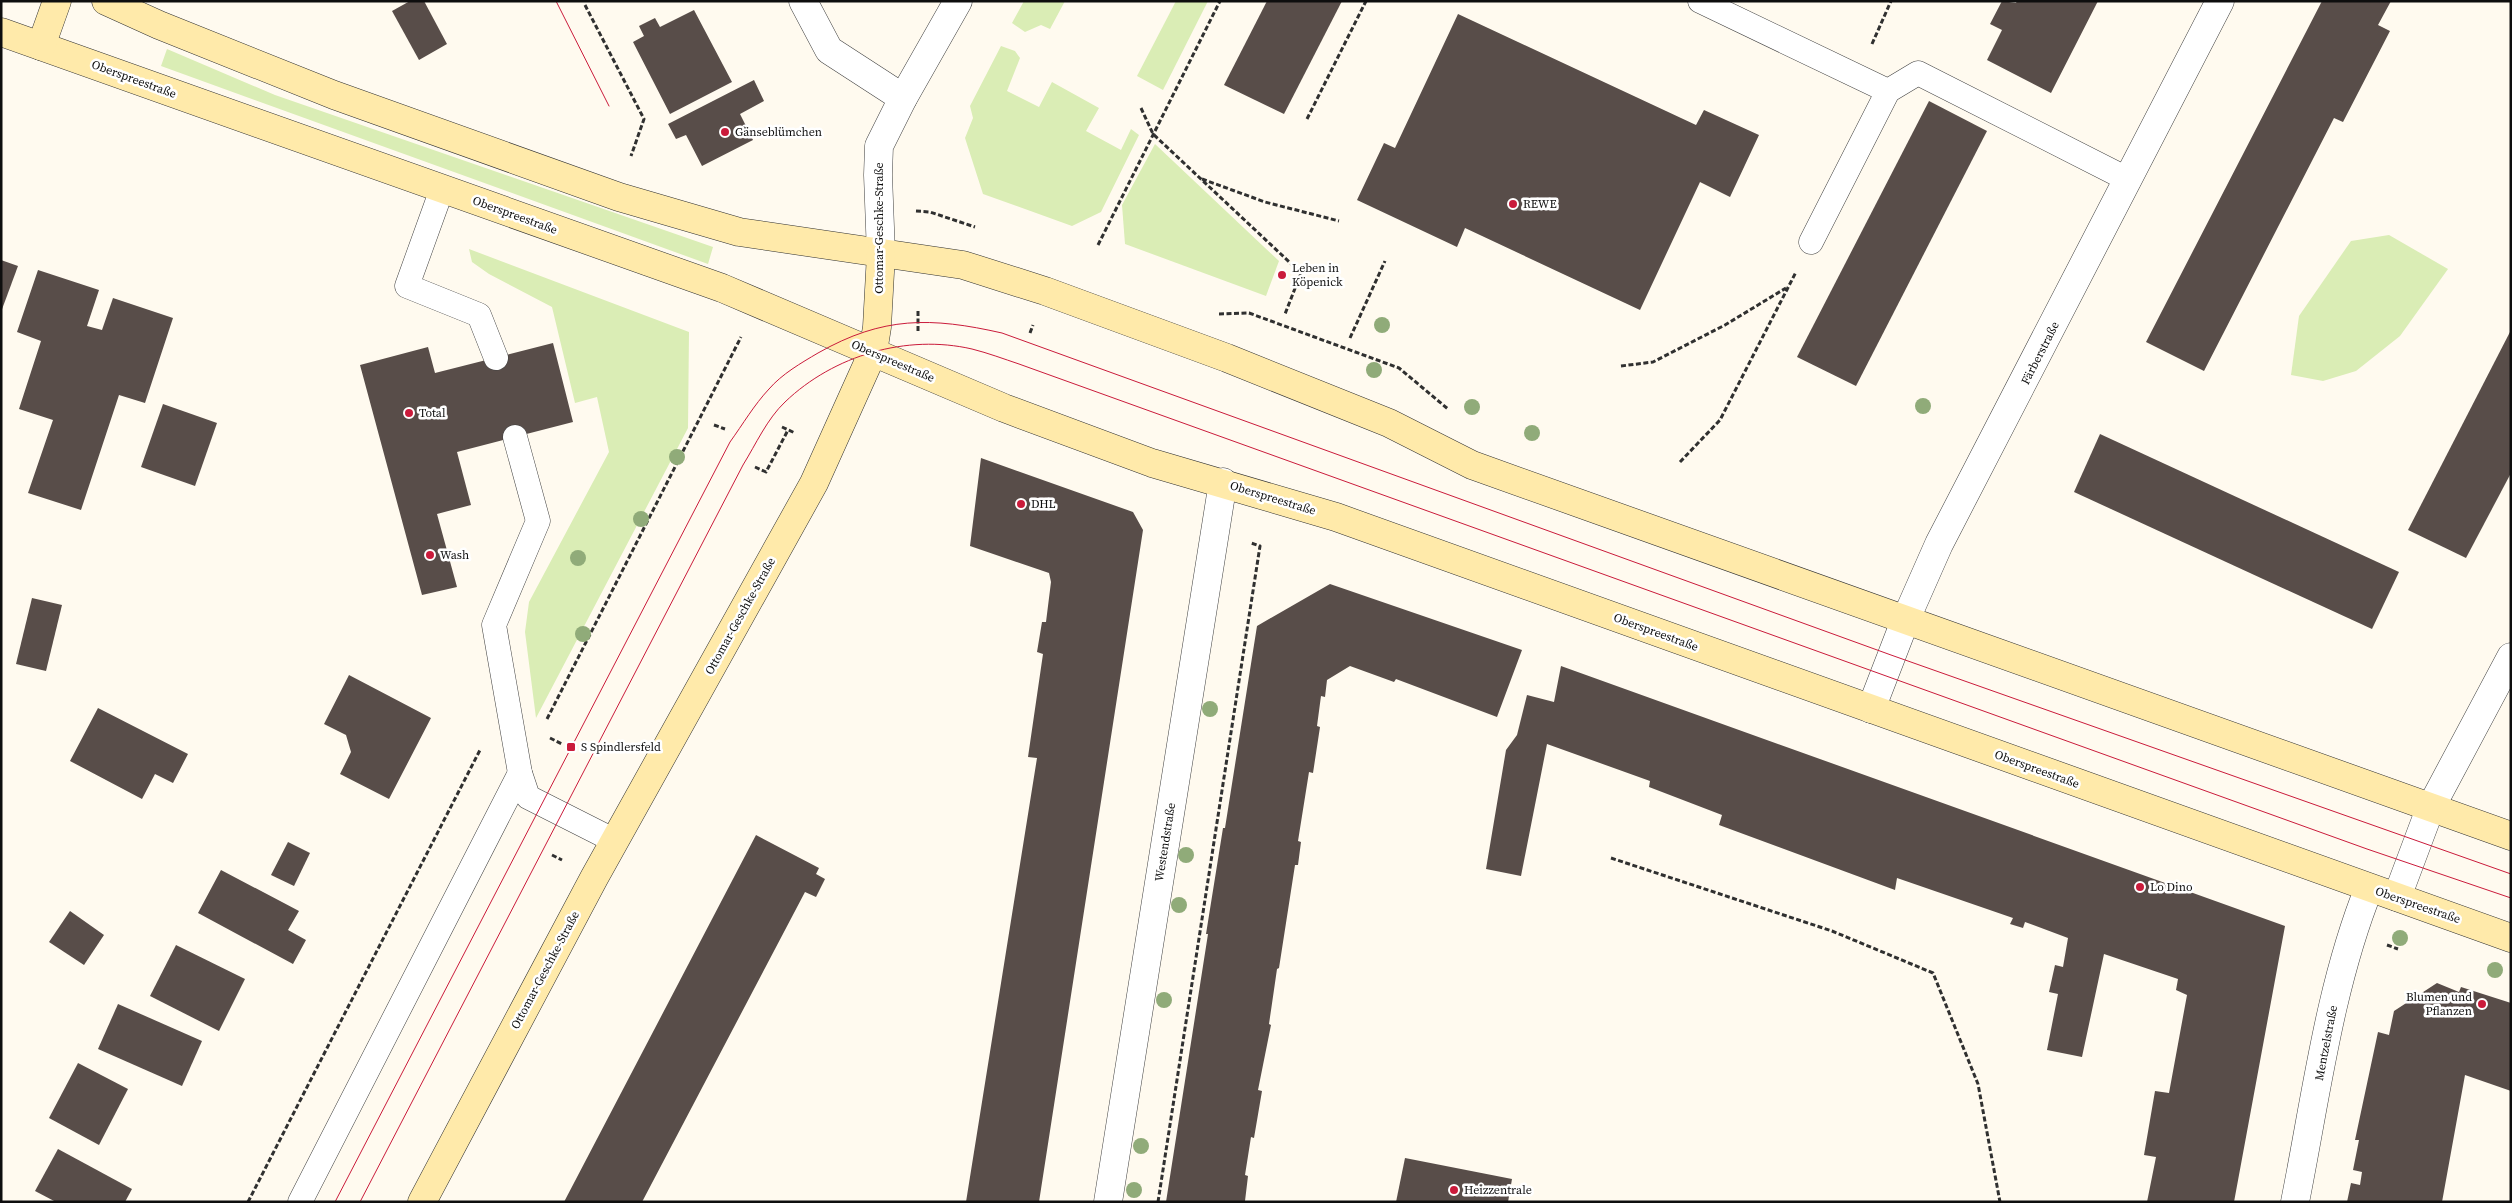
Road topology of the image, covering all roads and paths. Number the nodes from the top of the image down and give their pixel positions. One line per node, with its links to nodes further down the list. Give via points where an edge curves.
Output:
1 (57, 1): 11 (main road)
2 (106, 1): 24 (main road, via 334,95 619,197 738,232)
3 (803, 1): 13 (street, via 829,50)
4 (958, 1): 13 (street, Ottomar-Geschke-Straße)
5 (1220, 1): 16 (path)
6 (1366, 1): 15 (path)
7 (1700, 1): 12 (lane)
8 (2220, 1): 19 (street, Färberstraße)
9 (585, 5): 17 (path, via 644,119)
10 (1, 32): 11 (main road, Oberspreestraße)
11 (41, 46): 20 (main road, Oberspreestraße)
12 (1888, 91): 19 (lane, via 1918,73); 22 (lane)
13 (904, 98): 24 (street, Ottomar-Geschke-Straße, via 879,146)
14 (1141, 108): 16 (path)
15 (1306, 119)
16 (1152, 134): 18 (path); 23 (path)
17 (631, 156)
18 (1199, 178): 21 (path, via 1265,202); 27 (path, via 1301,273)
19 (2129, 180): 43 (street, Färberstraße, via 1939,544)
20 (442, 189): 30 (main road, Oberspreestraße, via 722,288); 31 (lane, via 407,286 479,315)
21 (1338, 221)
22 (1811, 242): 26 (path)
23 (1098, 245)
24 (881, 254): 30 (main road, Ottomar-Geschke-Straße); 43 (main road, via 963,265 1070,299 1389,423 1472,465)
25 (1385, 261): 29 (path)
26 (1787, 288): 32 (path, via 1653,362); 39 (path, via 1720,420)
27 (1285, 314)
28 (744, 331): 46 (path)
29 (1350, 338)
30 (873, 352): 41 (main road, Oberspreestraße, via 1004,408 1152,463); 53 (main road, Ottomar-Geschke-Straße, via 814,483)
31 (496, 358)
32 (1621, 366)
33 (714, 425): 35 (path)
34 (782, 427): 36 (path)
35 (725, 429)
36 (788, 430): 37 (path); 40 (path, via 766,472)
37 (798, 435)
38 (516, 437): 50 (lane, via 538,521 494,625)
39 (1680, 462)
40 (755, 468)
41 (1223, 482): 45 (main road, Oberspreestraße, via 1336,517); 63 (street, Westendstraße)
42 (1260, 546): 64 (path)
43 (1905, 621): 45 (street, Färberstraße); 51 (main road)
44 (2511, 657): 51 (street)
45 (1871, 709): 57 (main road, Oberspreestraße)
46 (547, 720)
47 (550, 738): 49 (path)
48 (484, 741): 60 (path)
49 (562, 744)
50 (520, 773): 53 (lane, via 528,796); 61 (lane)
51 (2430, 809): 52 (main road); 58 (street)
52 (2511, 836)
53 (615, 841): 62 (main road, Ottomar-Geschke-Straße)
54 (552, 855): 56 (path)
55 (1611, 858): 65 (path, via 1832,931 1933,973 1978,1084)
56 (566, 863)
57 (2369, 888): 58 (main road, Oberspreestraße); 66 (street, Mentzelstraße, via 2352,932 2334,1002)
58 (2397, 898): 59 (main road, Oberspreestraße)
59 (2511, 938)
60 (248, 1202)
61 (300, 1202)
62 (422, 1202)
63 (1108, 1202)
64 (1158, 1202)
65 (2000, 1202)
66 (2295, 1202)

